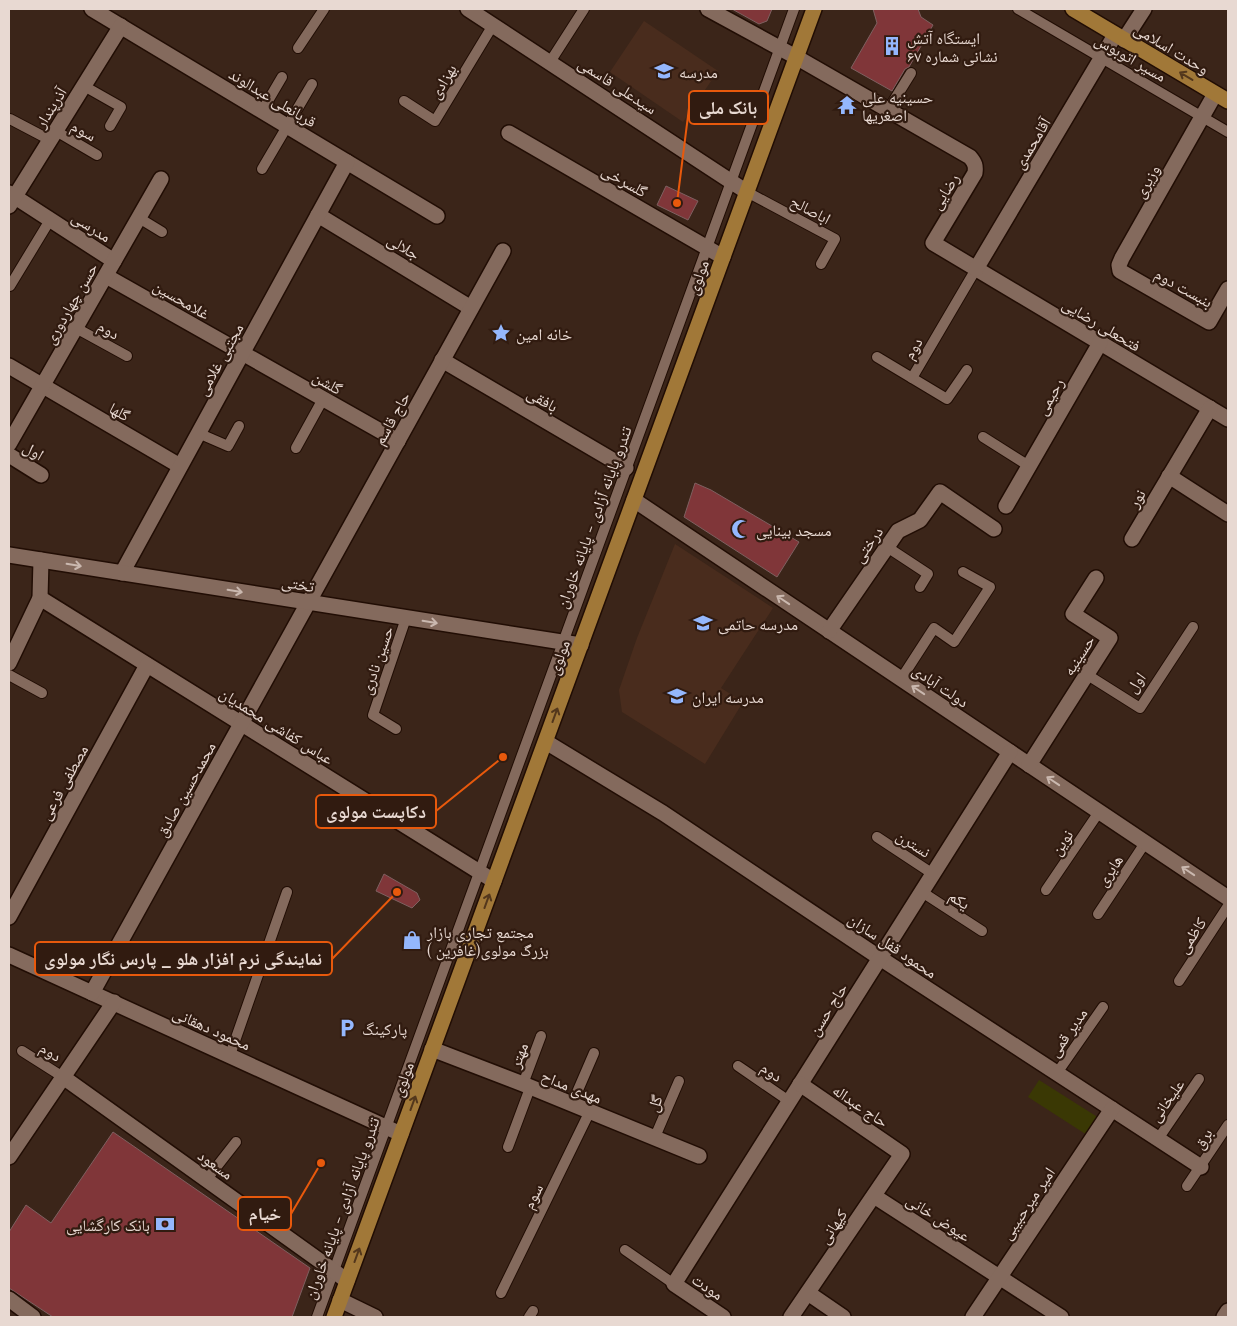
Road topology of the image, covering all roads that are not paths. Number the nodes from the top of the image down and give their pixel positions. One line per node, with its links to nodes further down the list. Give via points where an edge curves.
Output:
1 (92, 9): 12 (street, قربانعلی عبدالوند)
2 (324, 9): 14 (lane)
3 (468, 9): 11 (street, سیدعلی قاسمی)
4 (584, 9): 18 (lane)
5 (708, 9): 15 (street, رضایی)
6 (794, 9): 15 (lane, تندرو پایانه آزادی - پایانه خاوران)
7 (814, 9): 16 (main road, مولوی)
8 (1018, 9): 17 (lane, مسیر اتوبوس)
9 (1073, 9): 13 (main road, وحدت اسلامی)
10 (1144, 9): 13 (street, آقامحمدی)
11 (493, 25): 18 (street, سیدعلی قاسمی); 24 (lane, بهزادی, via 435,121)
12 (121, 26): 22 (street, آذرپندار); 26 (street, قربانعلی عبدالوند)
13 (1120, 37): 17 (street, آقامحمدی); 23 (main road, وحدت اسلامی, one-way to 13)
14 (298, 48)
15 (779, 48): 16 (street, رضایی); 38 (lane, تندرو پایانه آزادی - پایانه خاوران)
16 (796, 57): 25 (street, رضایی); 39 (main road, مولوی)
17 (1101, 58): 27 (lane, مسیر اتوبوس); 51 (street, آقامحمدی)
18 (550, 62): 38 (street, سیدعلی قاسمی)
19 (911, 73): 25 (lane)
20 (282, 77): 26 (lane)
21 (312, 84): 30 (lane)
22 (84, 86): 29 (lane, via 121,108); 33 (street, آذرپندار)
23 (1222, 97): 27 (street, وزیری)
24 (404, 101)
25 (888, 110): 51 (street, رضایی, via 974,161 975,174 933,243)
26 (262, 111): 30 (street, قربانعلی عبدالوند)
27 (1202, 117): 31 (lane, مسیر اتوبوس); 53 (street, وزیری, via 1122,258 1120,271)
28 (10, 118): 33 (lane)
29 (110, 126)
30 (288, 126): 35 (street, قربانعلی عبدالوند); 36 (lane)
31 (1228, 132)
32 (510, 133): 46 (street, گلسرخی)
33 (53, 136): 34 (lane, سوم); 40 (street, آذرپندار)
34 (97, 155)
35 (347, 162): 41 (street, مجتبی غلامی); 42 (street, قربانعلی عبدالوند)
36 (262, 170)
37 (161, 179): 43 (street, حسن چهاردوری)
38 (732, 181): 39 (street, سیدعلی قاسمی); 46 (lane, تندرو پایانه آزادی - پایانه خاوران)
39 (747, 192): 48 (main road, مولوی); 50 (lane, اباصالح, via 835,239)
40 (11, 199): 44 (street, مدرسی)
41 (318, 215): 56 (street, جلالی); 59 (street, مجتبی غلامی)
42 (437, 216)
43 (139, 218): 45 (lane); 49 (street, حسن چهاردوری)
44 (50, 220): 49 (street, مدرسی); 54 (lane, مدرسی)
45 (162, 232)
46 (707, 247): 48 (street, گلسرخی); 79 (lane, تندرو پایانه آزادی - پایانه خاوران)
47 (503, 250): 56 (street, حاج قاسم)
48 (724, 257): 82 (main road, مولوی)
49 (114, 262): 52 (street, حسن چهاردوری)
50 (820, 264)
51 (976, 269): 58 (street, فتحعلی رضایی); 65 (lane, دوم)
52 (106, 276): 57 (street, حسن چهاردوری); 59 (street, غلامحسین)
53 (1136, 280): 55 (street, بنبست دوم, via 1210,322)
54 (10, 286)
55 (1228, 289)
56 (471, 308): 62 (street, حاج قاسم)
57 (76, 328): 60 (lane, دوم); 66 (street, حسن چهاردوری)
58 (1100, 342): 68 (street, فتحعلی رضایی); 78 (street, رحیمی)
59 (242, 353): 67 (street, گلشن); 71 (street, مجتبی غلامی)
60 (127, 356)
61 (877, 357): 65 (lane)
62 (442, 360): 73 (street, حاج قاسم); 79 (street, بافقی)
63 (9, 366): 66 (street, گلها)
64 (967, 370): 65 (lane, دوم, via 947,399)
65 (912, 378)
66 (42, 386): 74 (street, حسن چهاردوری); 77 (street, گلها)
67 (323, 399): 73 (street, گلشن); 75 (lane)
68 (1210, 408): 69 (street, فتحعلی رضایی); 81 (street)
69 (1228, 419)
70 (239, 426): 71 (lane, via 228,446)
71 (198, 432): 77 (street, مجتبی غلامی)
72 (983, 438): 78 (lane)
73 (398, 442): 95 (street, حاج قاسم)
74 (9, 444)
75 (296, 448)
76 (9, 455): 80 (street, اول)
77 (180, 466): 91 (street, مجتبی غلامی)
78 (1029, 466): 83 (street, رحیمی)
79 (626, 468): 99 (lane, تندرو پایانه آزادی - پایانه خاوران)
80 (41, 475)
81 (1169, 476): 84 (street); 86 (street, نور)
82 (634, 500): 98 (street, دولت آبادی, one-way to 82); 100 (main road, مولوی)
83 (1006, 506)
84 (1228, 514)
85 (994, 529): 87 (street, درختی, via 940,492 920,520 898,531)
86 (1132, 539)
87 (887, 546): 93 (lane, via 928,574); 98 (street, درختی)
88 (9, 555): 89 (street, تختی)
89 (41, 560): 91 (street, تختی, one-way to 91); 94 (street)
90 (963, 572): 105 (lane, via 990,587 954,642 934,628)
91 (122, 573): 95 (street, تختی, one-way to 95)
92 (1096, 578): 103 (street, حسینیه, via 1073,614 1110,638)
93 (920, 588)
94 (40, 598): 101 (street); 102 (street, عباس کفاشی محمدیان)
95 (309, 602): 96 (street, تختی); 107 (street, محمدحسین صادق)
96 (406, 618): 99 (street, تختی, one-way to 99); 108 (lane, حسین نادری, via 373,715)
97 (1193, 627): 103 (lane, اول, via 1140,708)
98 (829, 631): 105 (street, دولت آبادی)
99 (562, 643): 100 (street, تختی); 115 (lane, تندرو پایانه آزادی - پایانه خاوران)
100 (581, 645): 109 (main road, مولوی, one-way to 100)
101 (9, 663)
102 (147, 664): 107 (street, عباس کفاشی محمدیان); 124 (street, مصطفی فرعی)
103 (1086, 674): 111 (street, حسینیه)
104 (9, 675): 106 (lane)
105 (900, 679): 110 (street, دولت آبادی, one-way to 105)
106 (42, 693)
107 (242, 724): 115 (street, عباس کفاشی محمدیان); 129 (street, محمدحسین صادق)
108 (396, 729)
109 (546, 742): 117 (main road, مولوی); 127 (street, محمود قفل سازان, via 663,813)
110 (1010, 752): 111 (street, دولت آبادی); 116 (street, حاج حسن)
111 (1029, 765): 112 (street, دولت آبادی, one-way to 111)
112 (1100, 812): 114 (street, دولت آبادی); 118 (lane, نوین)
113 (877, 837): 116 (lane, نسترن)
114 (1145, 843): 121 (street, دولت آبادی, one-way to 114); 123 (lane, هایری)
115 (479, 871): 117 (street, عباس کفاشی محمدیان); 149 (lane, تندرو پایانه آزادی - پایانه خاوران)
116 (933, 874): 120 (street, حاج حسن)
117 (494, 881): 133 (main road, مولوی, one-way to 117)
118 (1046, 890)
119 (287, 892): 136 (lane)
120 (922, 892): 125 (lane, یکم); 127 (street, حاج حسن)
121 (1228, 898)
122 (1228, 906): 128 (lane, کاظمی)
123 (1098, 914)
124 (9, 917)
125 (982, 930)
126 (9, 955): 129 (street, محمود دهقانی)
127 (880, 958): 138 (street, محمود قفل سازان); 142 (street, حاج حسن)
128 (1179, 981)
129 (92, 993): 130 (street, محمود دهقانی)
130 (114, 1002): 136 (street, محمود دهقانی); 139 (street)
131 (1103, 1007): 138 (lane, مدیر قمی)
132 (541, 1036): 143 (lane, مهتر)
133 (432, 1049): 143 (street, مهدی مداح); 150 (main road, مولوی, one-way to 133)
134 (22, 1051): 139 (lane, دوم)
135 (594, 1053): 145 (lane)
136 (230, 1055): 149 (street, محمود دهقانی)
137 (738, 1066): 144 (lane, دوم)
138 (1057, 1073): 146 (street, محمود قفل سازان)
139 (63, 1077): 152 (street); 160 (street, مسعود)
140 (1199, 1079): 153 (lane, علیخانی)
141 (679, 1081): 151 (lane, گل)
142 (800, 1084): 144 (street, حاج حسن); 156 (street, حاج عبداله)
143 (527, 1086): 145 (street, مهدی مداح); 155 (lane, مهتر)
144 (790, 1101): 167 (street, حاج حسن)
145 (572, 1104): 147 (street, مهدی مداح)
146 (1112, 1109): 153 (street, محمود قفل سازان); 165 (street, امیر میرحبیبی)
147 (590, 1112): 151 (street, مهدی مداح); 168 (lane, سوم)
148 (1228, 1125): 159 (lane, برق)
149 (387, 1127): 150 (street, محمود دهقانی); 164 (lane, تندرو پایانه آزادی - پایانه خاوران)
150 (401, 1134): 166 (main road, مولوی, one-way to 150)
151 (655, 1138): 157 (street, مهدی مداح)
152 (14, 1139): 158 (street)
153 (1158, 1139): 159 (street, محمود قفل سازان)
154 (236, 1142): 160 (lane)
155 (508, 1147)
156 (902, 1154): 162 (street, کیهانی)
157 (699, 1156)
158 (9, 1158)
159 (1201, 1166): 161 (lane)
160 (207, 1180): 164 (street, مسعود)
161 (1187, 1186)
162 (874, 1196): 165 (street, عیوض خانی); 169 (street, کیهانی)
163 (625, 1250): 167 (lane)
164 (334, 1271): 166 (street, مسعود); 174 (lane, تندرو پایانه آزادی - پایانه خاوران)
165 (1000, 1276): 180 (street, امیر میرحبیبی); 181 (street, عیوض خانی)
166 (347, 1281): 171 (main road, مولوی)
167 (674, 1284): 177 (street, مودت)
168 (501, 1293)
169 (808, 1293): 178 (street, کیهانی); 179 (street)
170 (9, 1299): 173 (street)
171 (340, 1300): 175 (main road, مولوی); 176 (street)
172 (1228, 1311): 182 (street)
173 (33, 1317)
174 (317, 1317)
175 (334, 1317)
176 (375, 1317)
177 (722, 1317)
178 (791, 1317)
179 (843, 1317)
180 (973, 1317)
181 (1061, 1317)
182 (1224, 1317)

